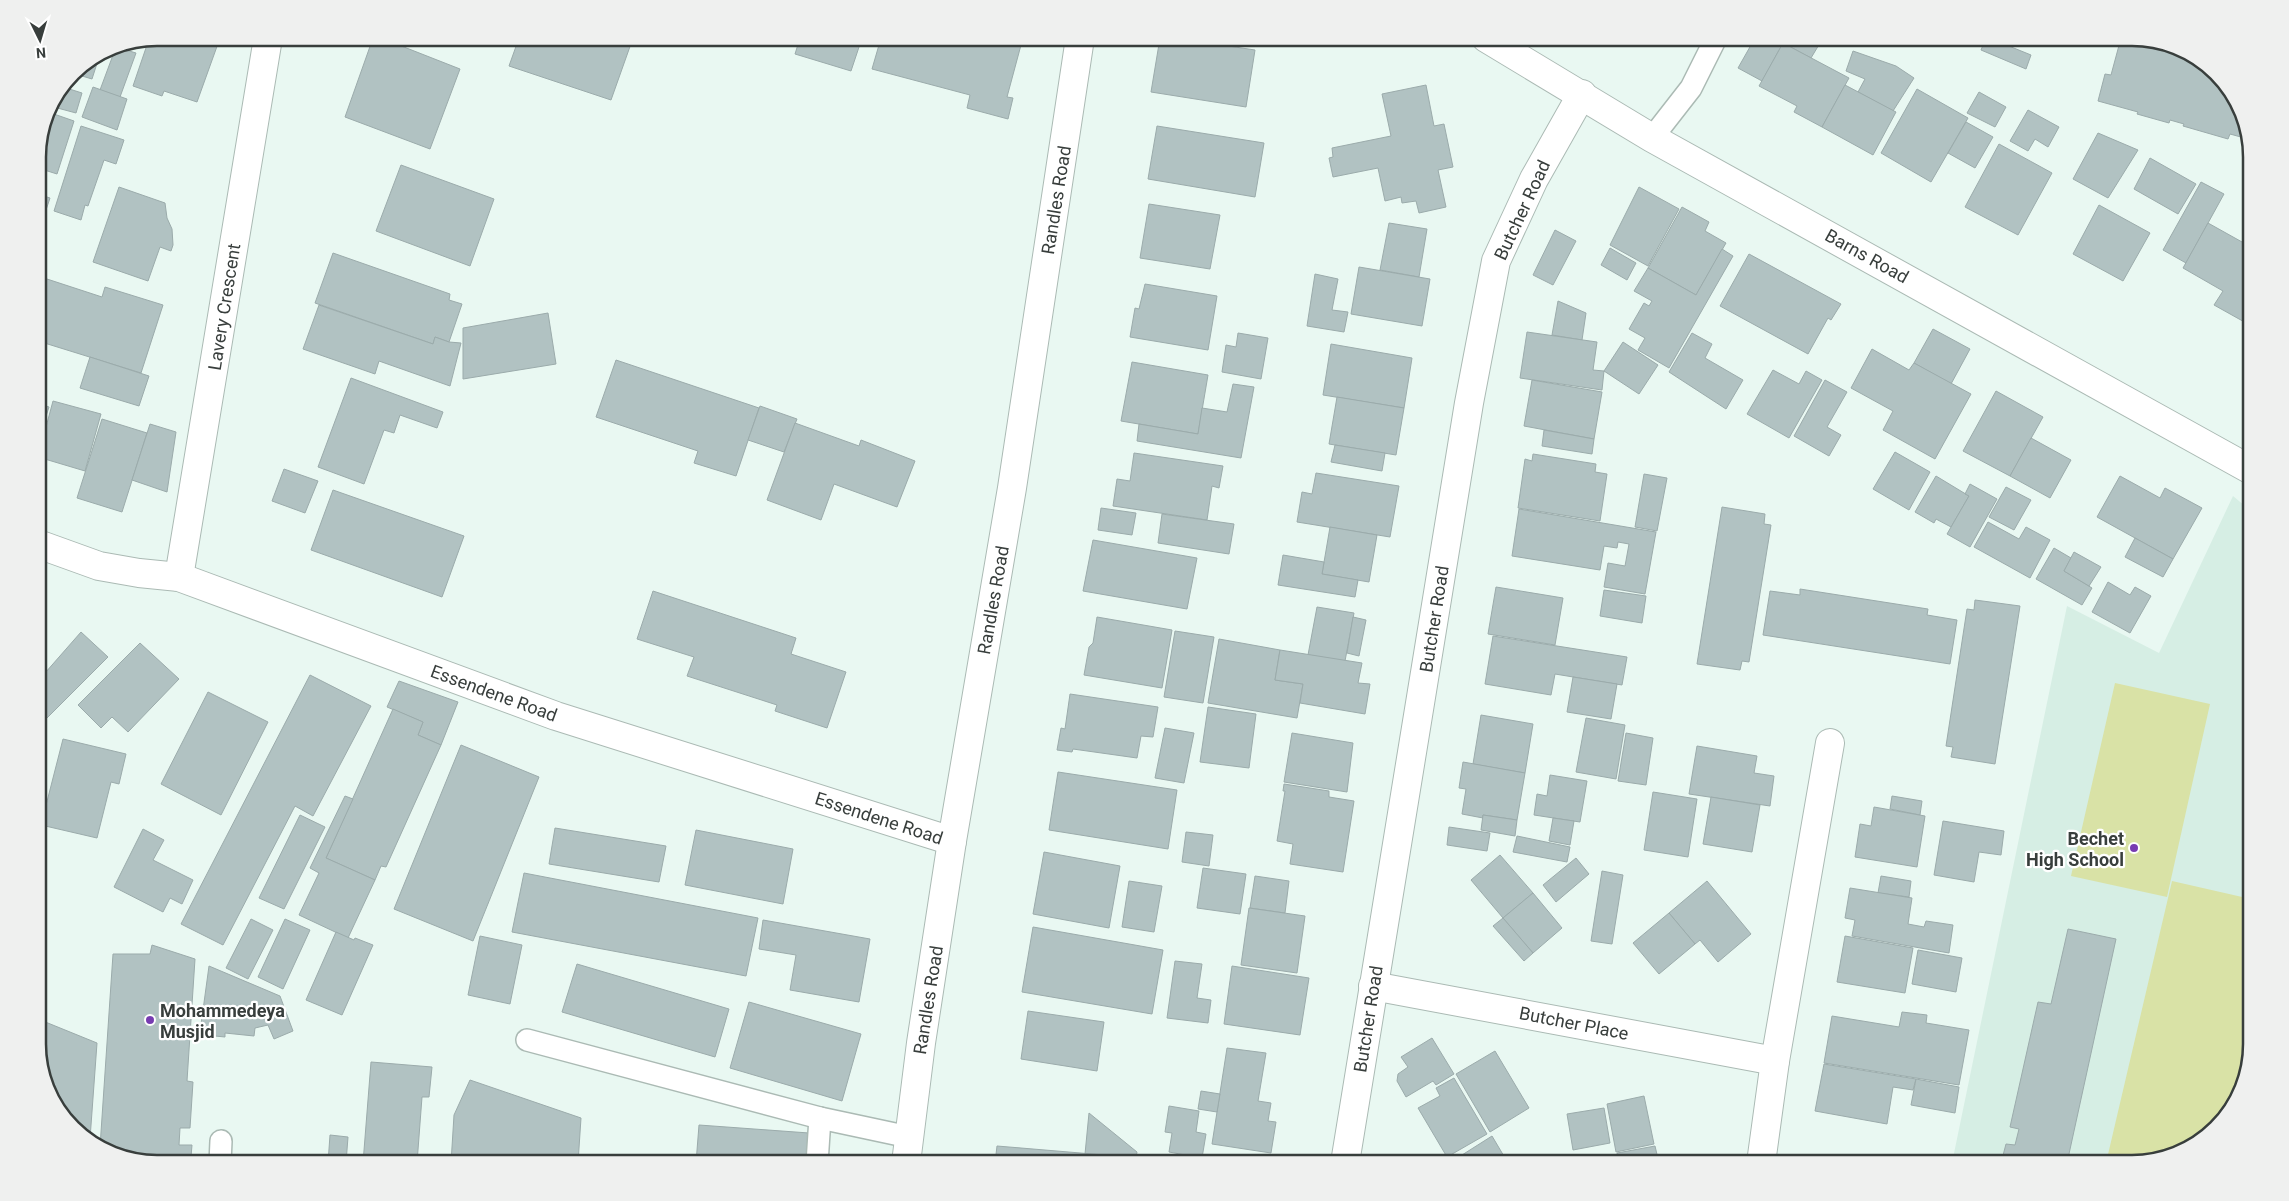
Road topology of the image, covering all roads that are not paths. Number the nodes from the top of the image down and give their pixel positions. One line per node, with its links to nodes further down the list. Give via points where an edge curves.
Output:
1 (267, 46): 9 (street, Lavery Crescent)
2 (1079, 46): 11 (street, Randles Road, via 1016,460)
3 (1500, 46): 5 (street, Barns Road)
4 (1712, 46): 6 (lane, via 1691,88)
5 (1582, 94): 6 (street, Barns Road); 12 (street, Butcher Road, via 1534,178 1496,261 1469,403)
6 (1652, 138): 7 (street, Barns Road)
7 (2243, 458)
8 (46, 547): 9 (street, Essendene Road, via 99,566)
9 (179, 577): 11 (street, Essendene Road, via 556,716)
10 (1830, 743): 14 (street)
11 (952, 841): 17 (street, Randles Road)
12 (1373, 986): 14 (street, Butcher Place); 20 (street, Butcher Road)
13 (527, 1040): 15 (lane)
14 (1775, 1061): 21 (street)
15 (820, 1118): 17 (lane); 19 (lane)
16 (221, 1141): 18 (lane)
17 (908, 1150)
18 (220, 1155)
19 (818, 1155)
20 (1346, 1155)
21 (1762, 1155)

